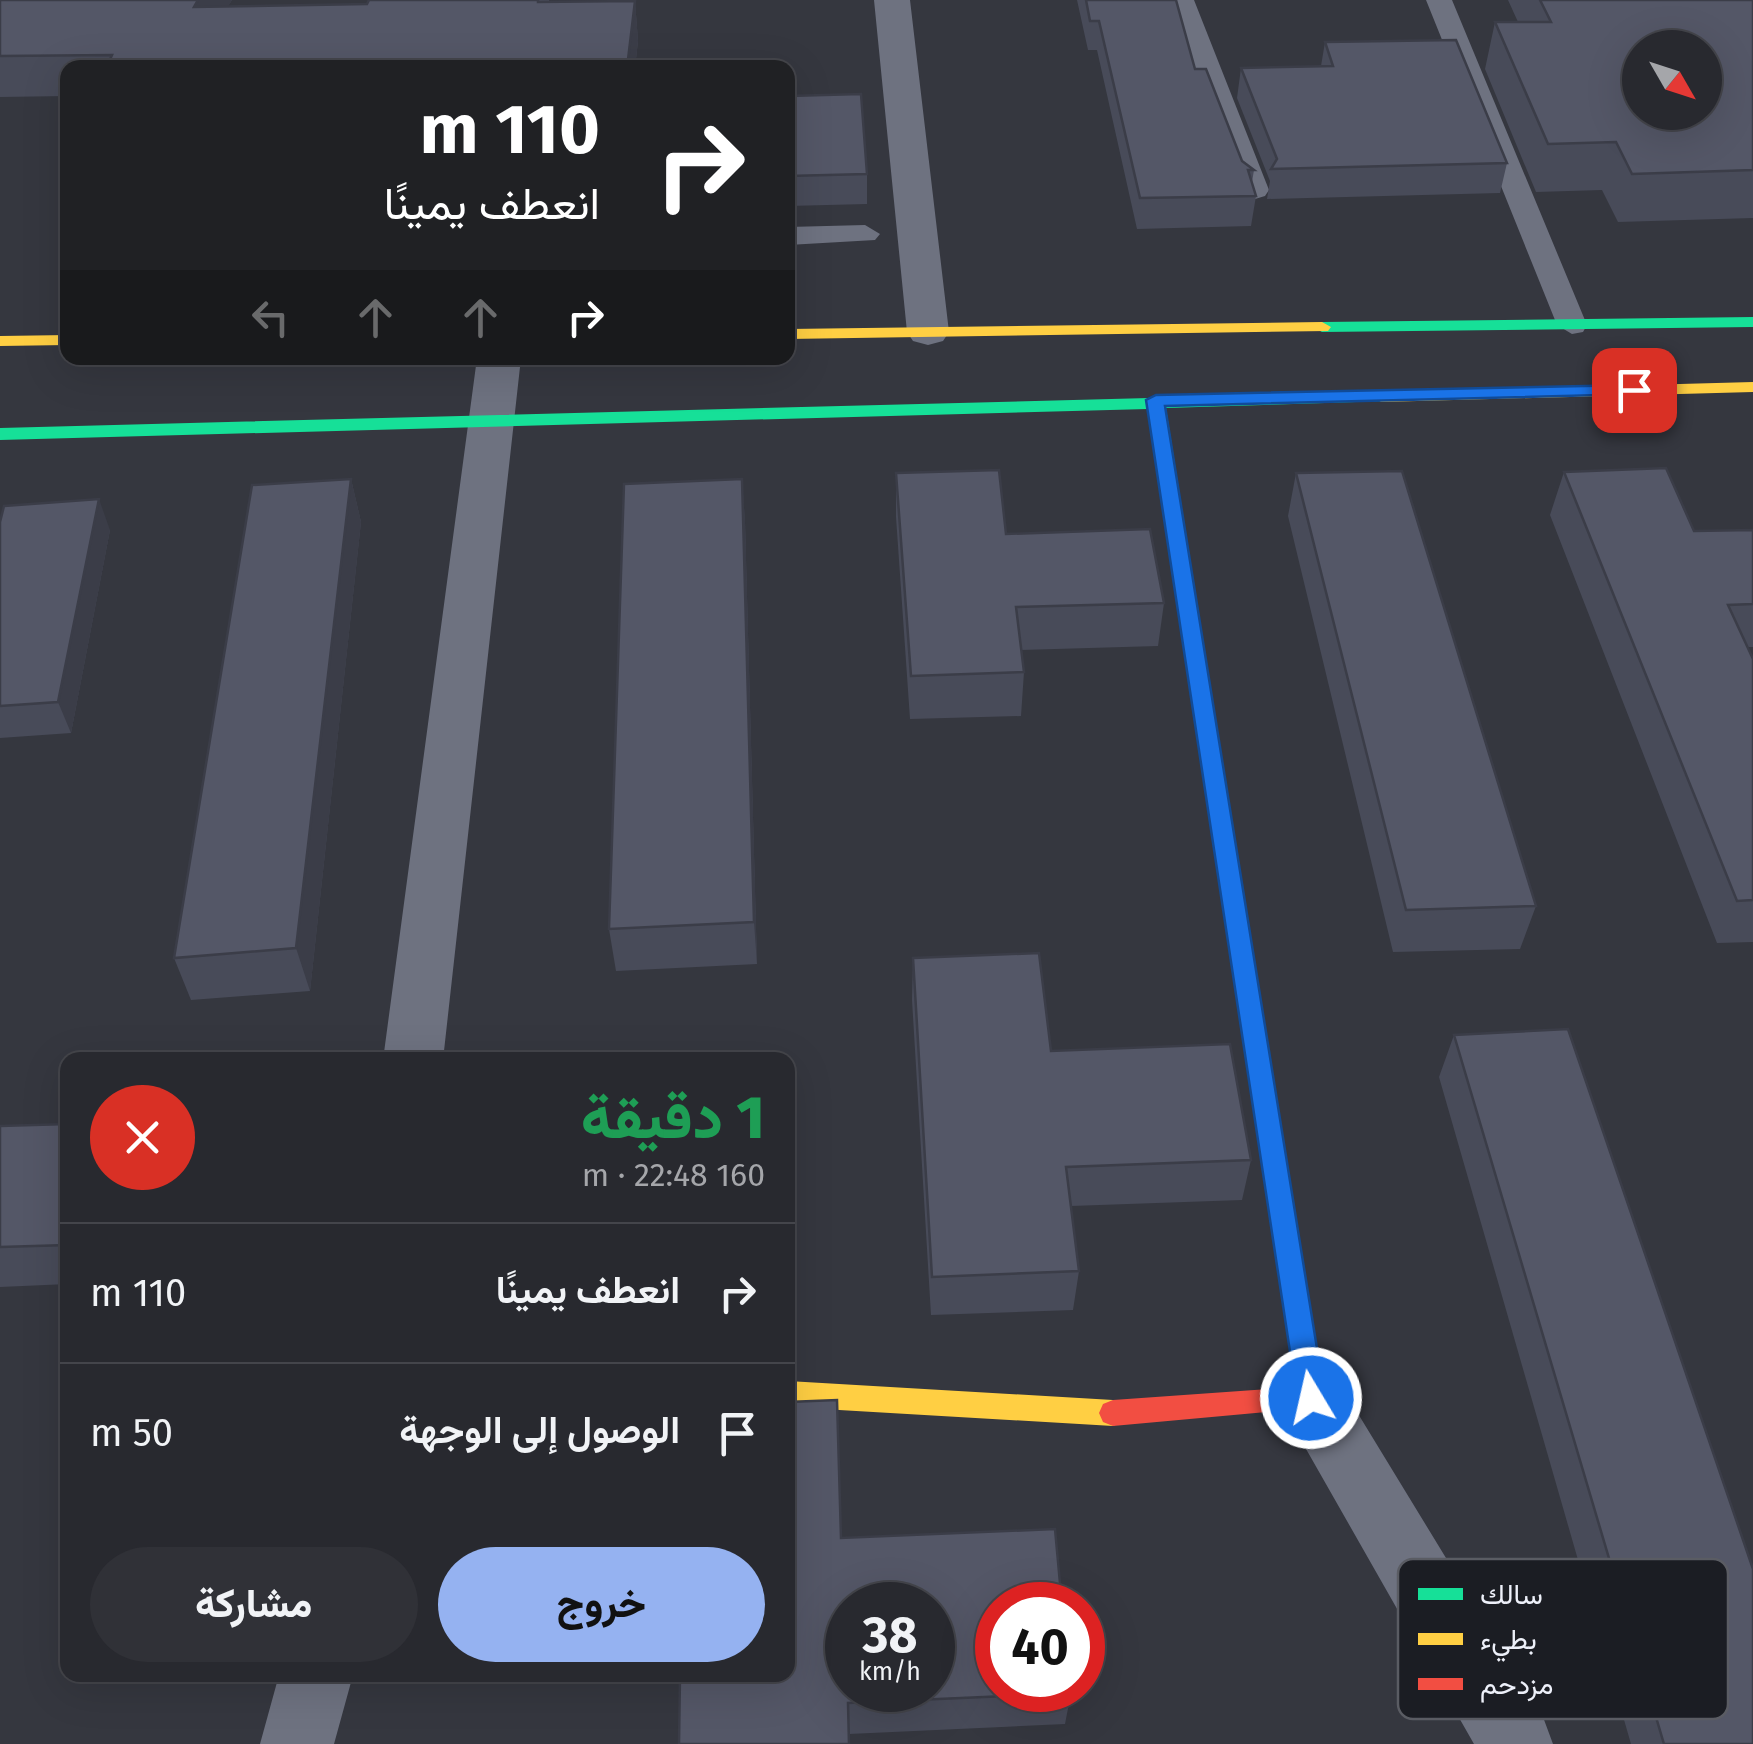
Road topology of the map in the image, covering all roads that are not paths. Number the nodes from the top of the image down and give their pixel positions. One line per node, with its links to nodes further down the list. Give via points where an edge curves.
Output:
1 (892, 0): 9 (street)
2 (1181, 0): 4 (lane)
3 (1439, 0): 8 (lane)
4 (1255, 190)
5 (865, 234): 6 (lane)
6 (795, 236)
7 (1753, 322): 8 (main road)
8 (1572, 325): 9 (main road)
9 (928, 332): 10 (main road)
10 (795, 334)
11 (0, 340): 12 (main road)
12 (60, 340)
13 (497, 365): 16 (street)
14 (1753, 387): 15 (main road)
15 (1156, 400): 16 (main road); 20 (main road)
16 (493, 418): 17 (main road); 18 (street)
17 (0, 434)
18 (414, 1052)
19 (795, 1394): 20 (main road, via 1098,1414)
20 (1311, 1398): 21 (street)
21 (1406, 1559)
22 (314, 1682): 24 (street)
23 (1501, 1719): 25 (street)
24 (297, 1744)
25 (1516, 1744)

